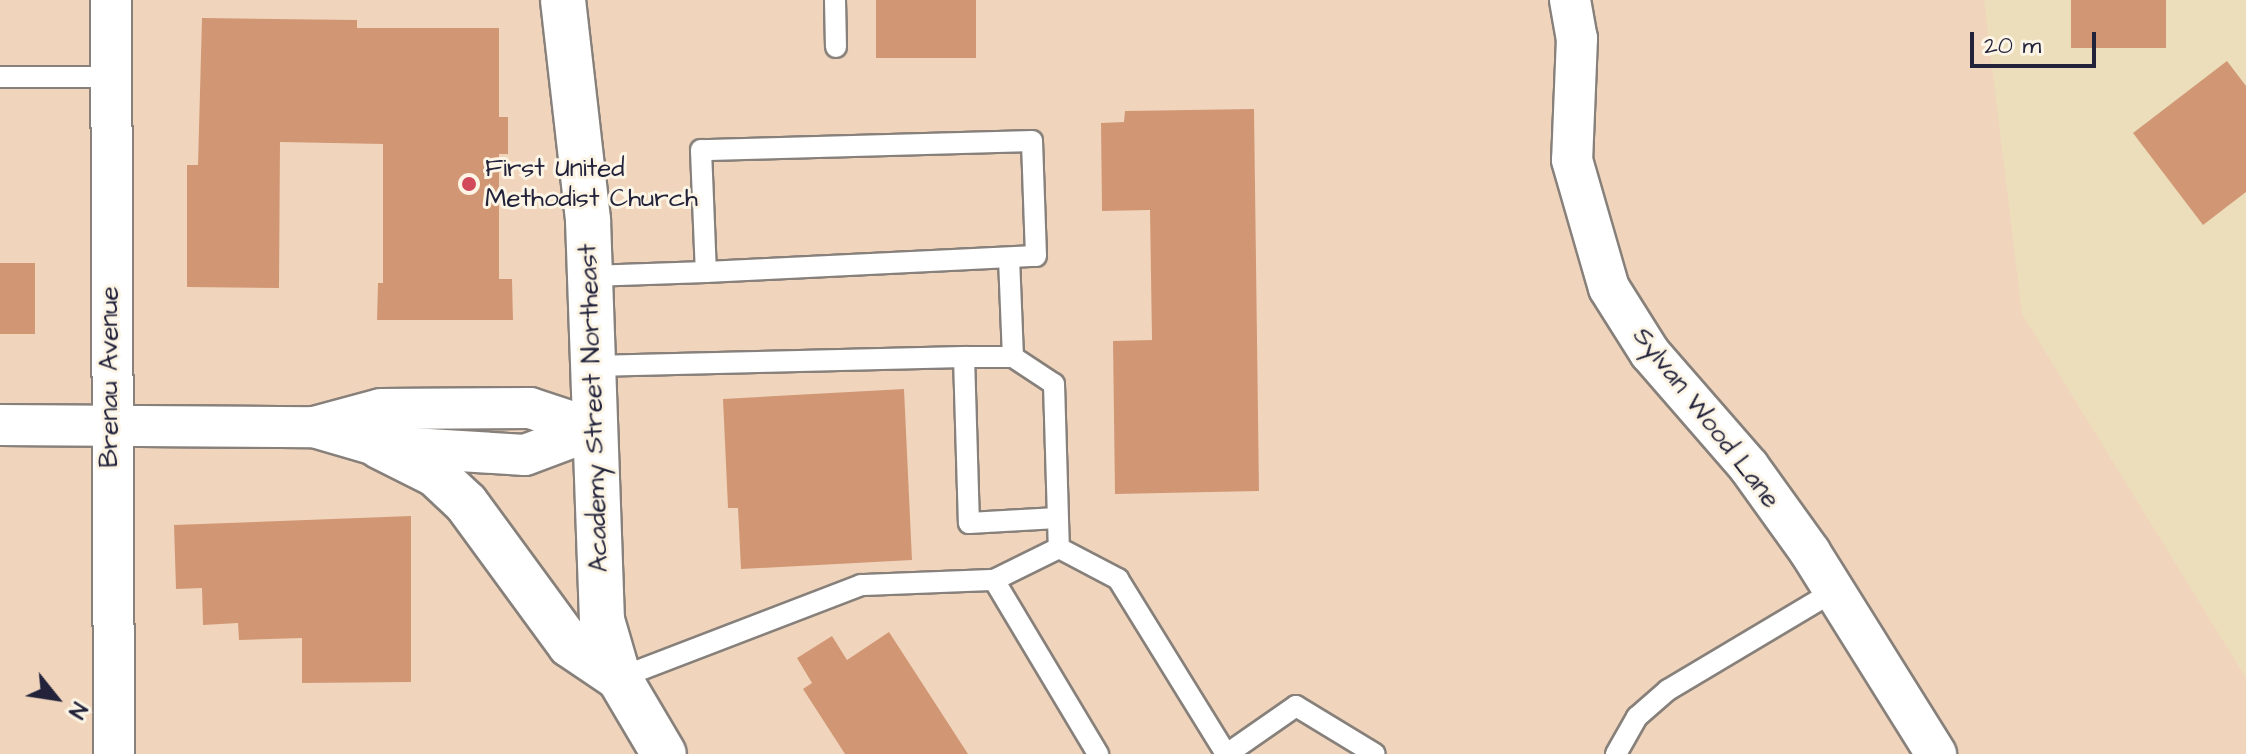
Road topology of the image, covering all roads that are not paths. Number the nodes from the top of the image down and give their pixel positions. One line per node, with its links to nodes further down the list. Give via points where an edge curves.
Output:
1 (111, 0): 7 (street, Brenau Avenue)
2 (563, 0): 10 (street, Academy Street Northeast)
3 (835, 0): 5 (lane)
4 (1570, 0): 22 (street, Sylvan Wood Lane, via 1577,38 1572,160 1609,288 1650,353 1749,467 1810,552)
5 (836, 47)
6 (0, 77): 7 (lane)
7 (110, 77): 15 (street, Brenau Avenue)
8 (1009, 258): 9 (lane); 9 (lane, via 1036,256 1032,141 701,150); 12 (lane)
9 (706, 272): 10 (lane)
10 (590, 276): 13 (street, Academy Street Northeast)
11 (964, 357): 12 (lane); 13 (lane); 19 (lane, via 969,523)
12 (1013, 357): 19 (lane, via 1054,384)
13 (593, 366): 17 (street, Academy Street Northeast)
14 (0, 425): 15 (street)
15 (109, 425): 16 (street); 24 (street, Brenau Avenue)
16 (314, 427): 17 (street, via 381,409 530,408); 18 (street)
17 (594, 429): 18 (street, via 525,455); 23 (street, Academy Street Northeast, via 602,620)
18 (379, 446): 23 (street, via 435,474 466,503 548,621 570,645)
19 (1057, 518): 20 (lane)
20 (1059, 548): 21 (lane); 27 (lane, via 1118,579)
21 (994, 580): 23 (lane, via 861,585); 26 (lane)
22 (1831, 593): 29 (lane, via 1668,690 1637,717); 30 (street, Sylvan Wood Lane)
23 (619, 678): 25 (street, Academy Street Northeast)
24 (114, 754)
25 (664, 754)
26 (1098, 754)
27 (1226, 754): 28 (lane, via 1296,706)
28 (1375, 754)
29 (1616, 754)
30 (1936, 754)

